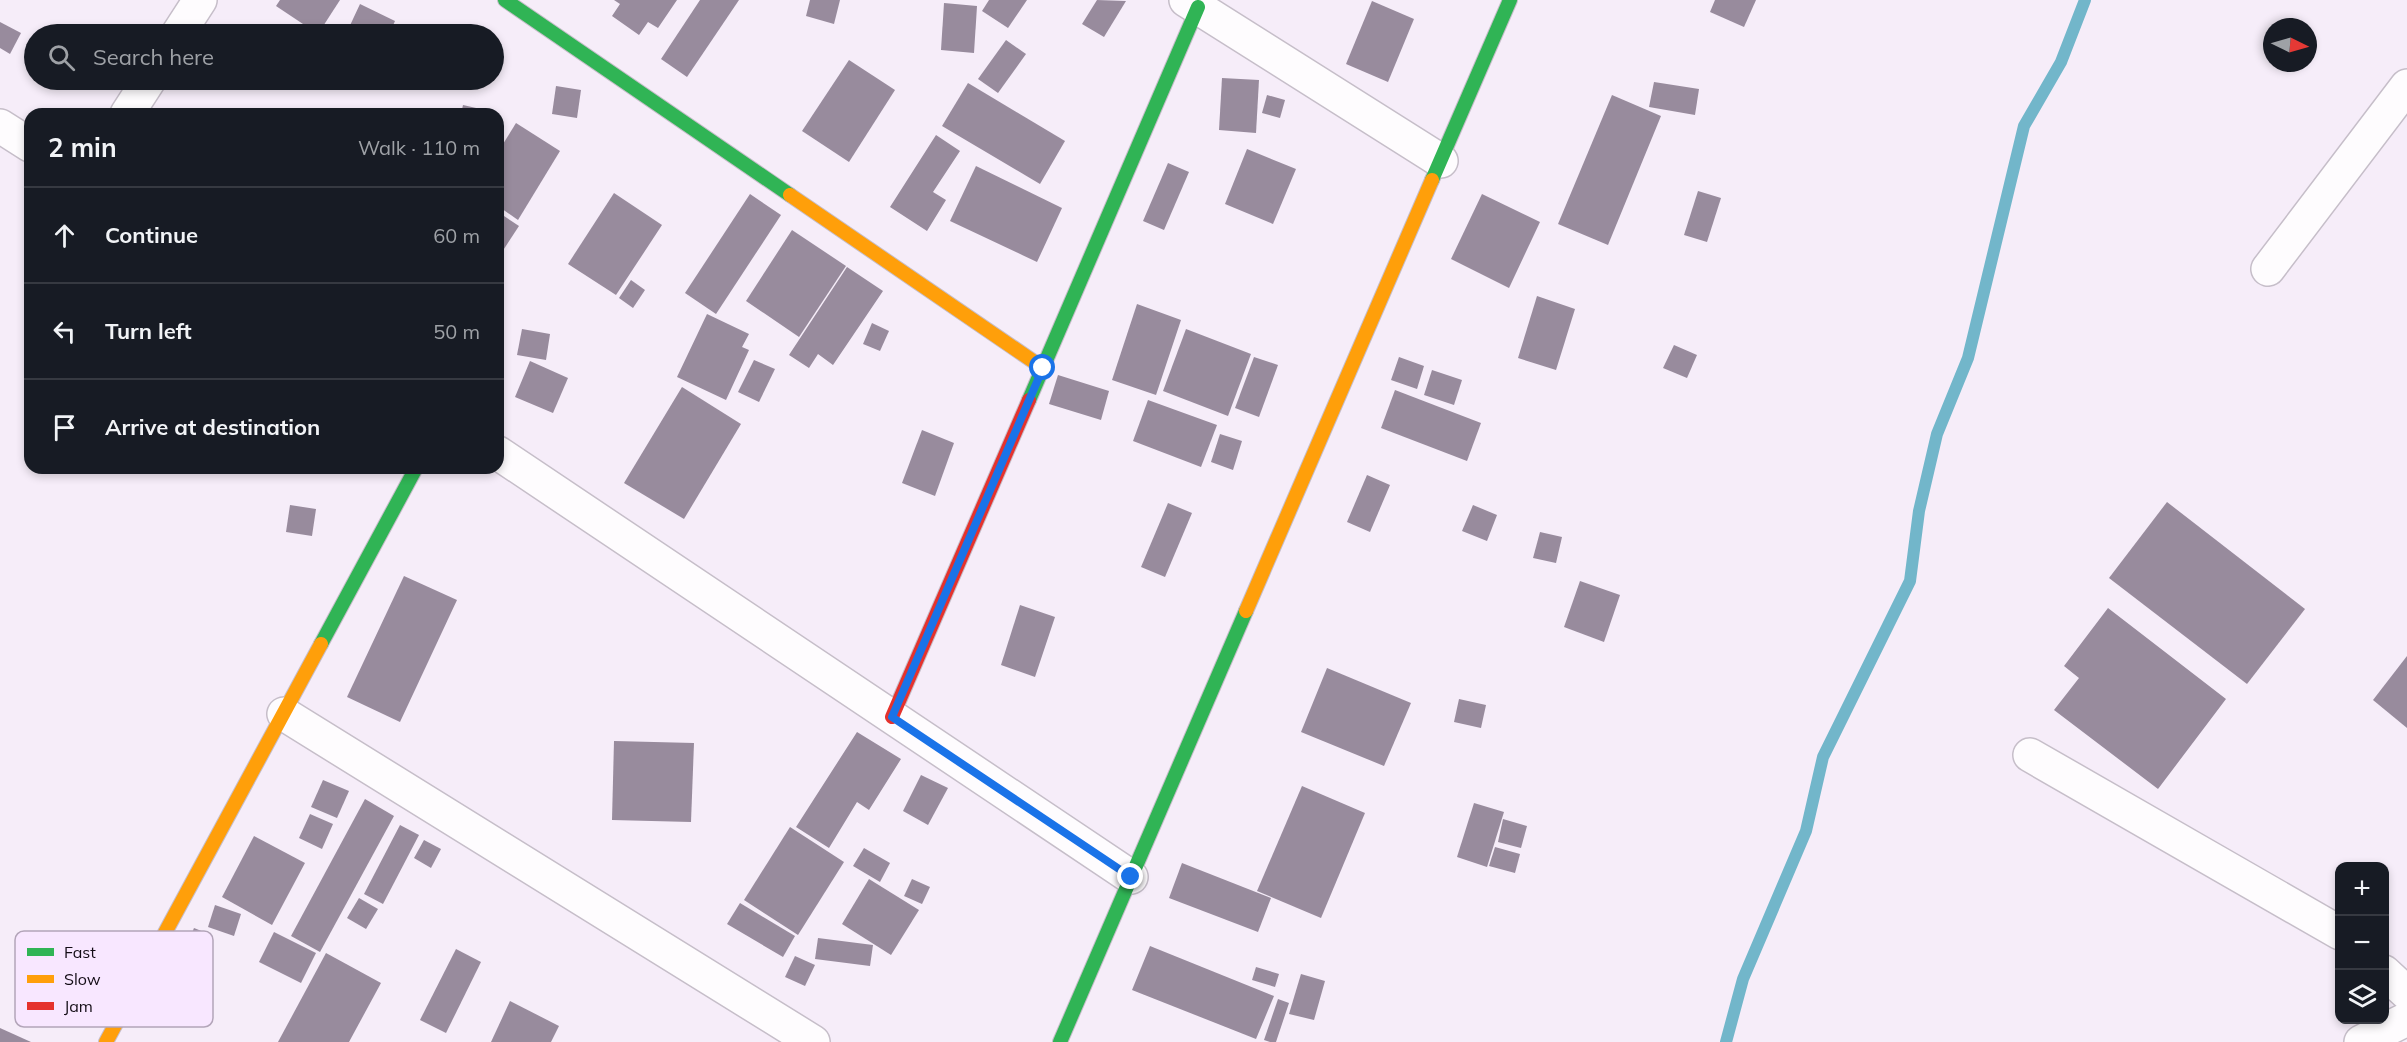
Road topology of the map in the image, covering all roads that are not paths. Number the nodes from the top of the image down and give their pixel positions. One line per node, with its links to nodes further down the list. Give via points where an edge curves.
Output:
1 (200, 0): 5 (street)
2 (505, 0): 13 (street)
3 (1510, 0): 11 (street)
4 (1192, 4): 11 (street); 13 (street)
5 (184, 24)
6 (2407, 86): 12 (street)
7 (143, 90): 8 (street)
8 (131, 108)
9 (0, 126): 10 (street)
10 (24, 141)
11 (1441, 161): 19 (street)
12 (2268, 268)
13 (1043, 368): 17 (street)
14 (504, 457): 17 (street)
15 (413, 474): 16 (street)
16 (284, 714): 21 (street); 27 (street)
17 (892, 717): 19 (street)
18 (2030, 755): 20 (street)
19 (1131, 877): 28 (street)
20 (2335, 930)
21 (167, 931)
22 (2389, 976): 23 (street)
23 (2407, 993)
24 (2407, 1018): 29 (street)
25 (115, 1027): 26 (street)
26 (107, 1042)
27 (813, 1042)
28 (1060, 1042)
29 (2361, 1042)

